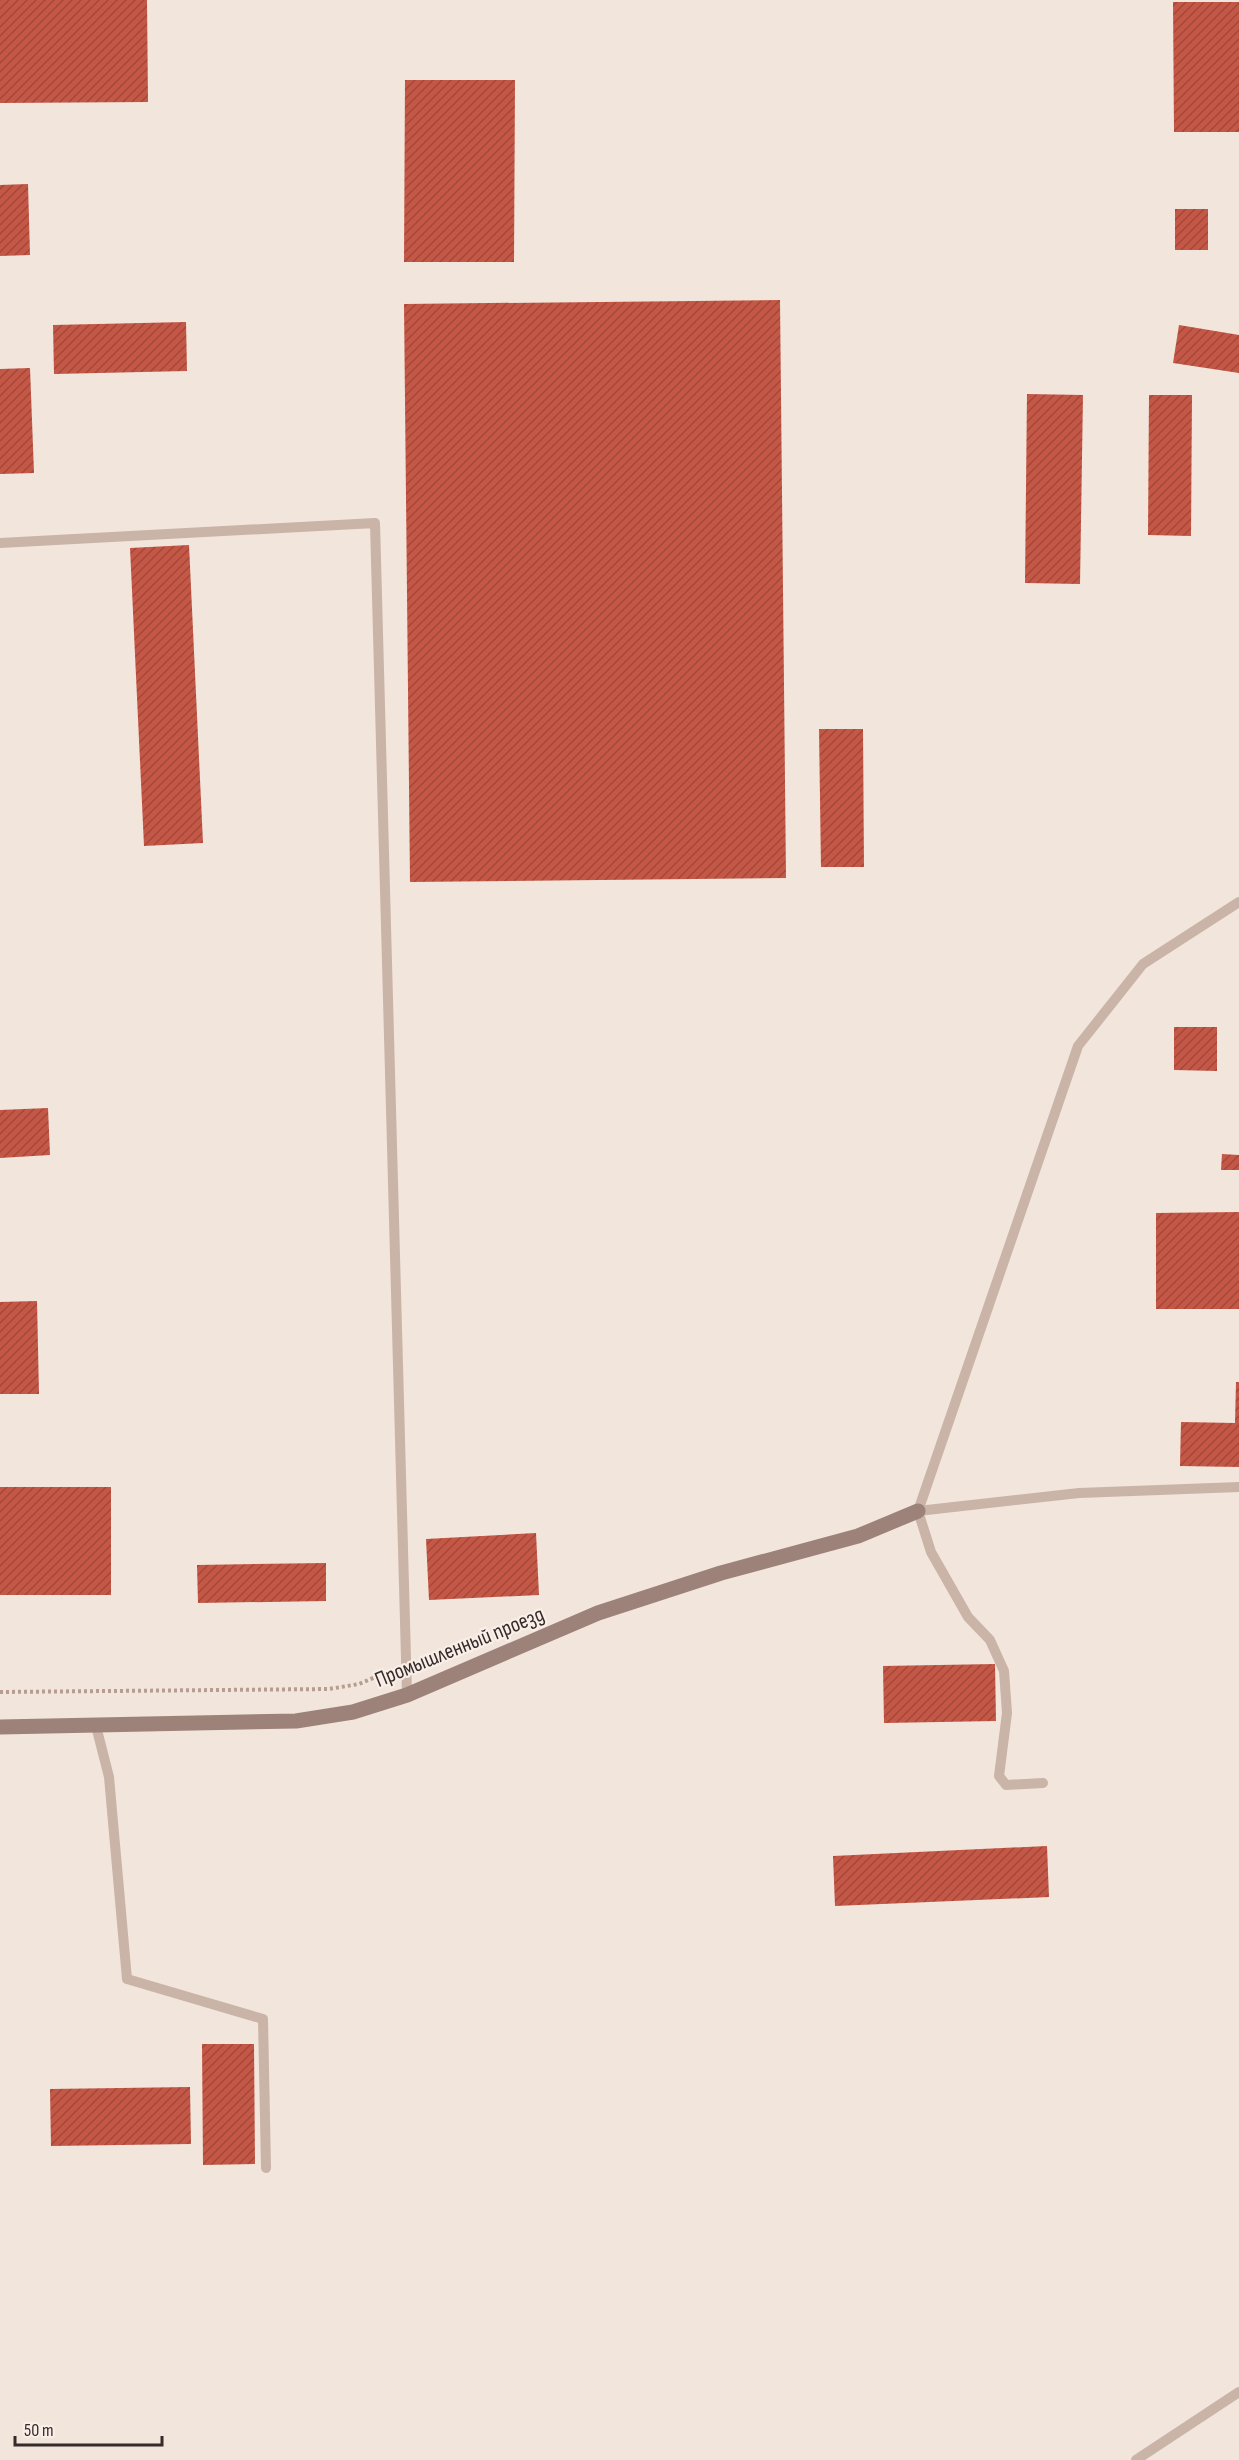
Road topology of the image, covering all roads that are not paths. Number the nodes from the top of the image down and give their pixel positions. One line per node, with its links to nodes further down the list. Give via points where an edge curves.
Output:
1 (0, 543): 5 (lane, via 375,523)
2 (1239, 902): 4 (lane, via 1143,964 1078,1046)
3 (1239, 1487): 4 (lane, via 1079,1493)
4 (918, 1511): 5 (street, Промышленный проезд, via 858,1536 720,1573 598,1613); 8 (lane, via 931,1552 968,1617 990,1640 1004,1671 1007,1713 999,1776 1006,1785)
5 (407, 1695): 6 (street, Промышленный проезд, via 353,1712 296,1721)
6 (96, 1726): 7 (street, Промышленный проезд); 9 (lane, via 109,1777 127,1979 263,2019)
7 (0, 1727)
8 (1043, 1783)
9 (266, 2168)
10 (1239, 2392): 11 (lane)
11 (1136, 2460)

